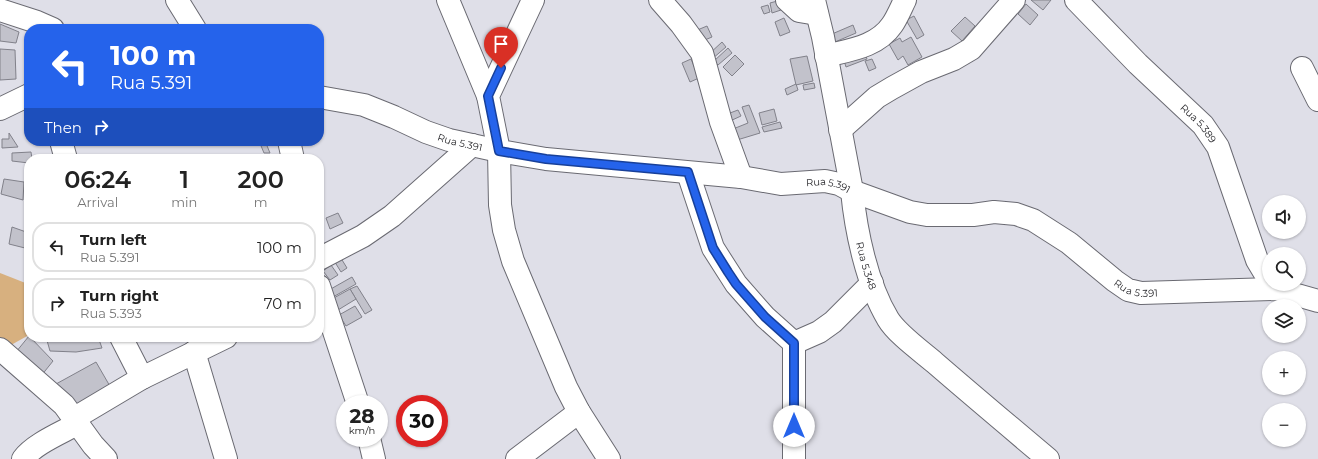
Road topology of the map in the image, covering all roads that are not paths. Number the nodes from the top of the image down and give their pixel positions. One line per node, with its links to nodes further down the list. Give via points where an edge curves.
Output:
1 (177, 0): 12 (street)
2 (448, 0): 15 (street)
3 (533, 0): 15 (street)
4 (660, 0): 24 (street, via 702,53 721,122)
5 (787, 0): 9 (street, via 799,11)
6 (905, 0): 13 (street, via 892,25 880,38 865,46)
7 (1014, 0): 20 (street, via 967,51 921,72 877,97)
8 (1076, 0): 27 (street, Rua 5.389, via 1138,64 1203,125 1218,147)
9 (815, 7): 13 (street, Rua 5.348)
10 (0, 10): 11 (street)
11 (35, 24)
12 (192, 24)
13 (826, 56): 20 (street, Rua 5.348)
14 (1302, 68): 18 (street)
15 (488, 96): 22 (street)
16 (24, 98): 19 (street)
17 (324, 98): 21 (street, Rua 5.391, via 364,105 426,132)
18 (1318, 100)
19 (0, 111)
20 (840, 130): 25 (street, Rua 5.348)
21 (472, 145): 22 (street, Rua 5.391); 26 (street, via 392,216 363,236)
22 (499, 151): 23 (street, Rua 5.391, via 546,159); 40 (street, via 500,205 513,261)
23 (688, 172): 24 (street, Rua 5.391); 35 (street, via 713,248 736,284 765,317)
24 (741, 177): 25 (street, Rua 5.391, via 781,184 825,181 839,184)
25 (852, 191): 28 (street, Rua 5.348, via 854,214); 29 (street, Rua 5.391, via 910,212 927,215 973,215 994,212 1016,214 1033,220 1069,243 1128,290 1141,293)
26 (324, 256)
27 (1262, 268)
28 (872, 283): 35 (street, via 833,322 819,332); 50 (street, Rua 5.348, via 889,320 898,330)
29 (1262, 285)
30 (1291, 291): 31 (street, Rua 5.391)
31 (1318, 301)
32 (324, 305): 39 (street)
33 (124, 342): 38 (street)
34 (215, 342): 37 (street)
35 (794, 343): 49 (street)
36 (0, 349): 41 (street, via 64,405)
37 (194, 352): 38 (street); 45 (street)
38 (142, 378): 41 (street)
39 (355, 395)
40 (579, 412): 47 (street); 48 (street)
41 (75, 421): 43 (street); 44 (street)
42 (371, 447): 46 (street)
43 (23, 459)
44 (106, 459)
45 (226, 459)
46 (374, 459)
47 (517, 459)
48 (609, 459)
49 (794, 459)
50 (1048, 459)

